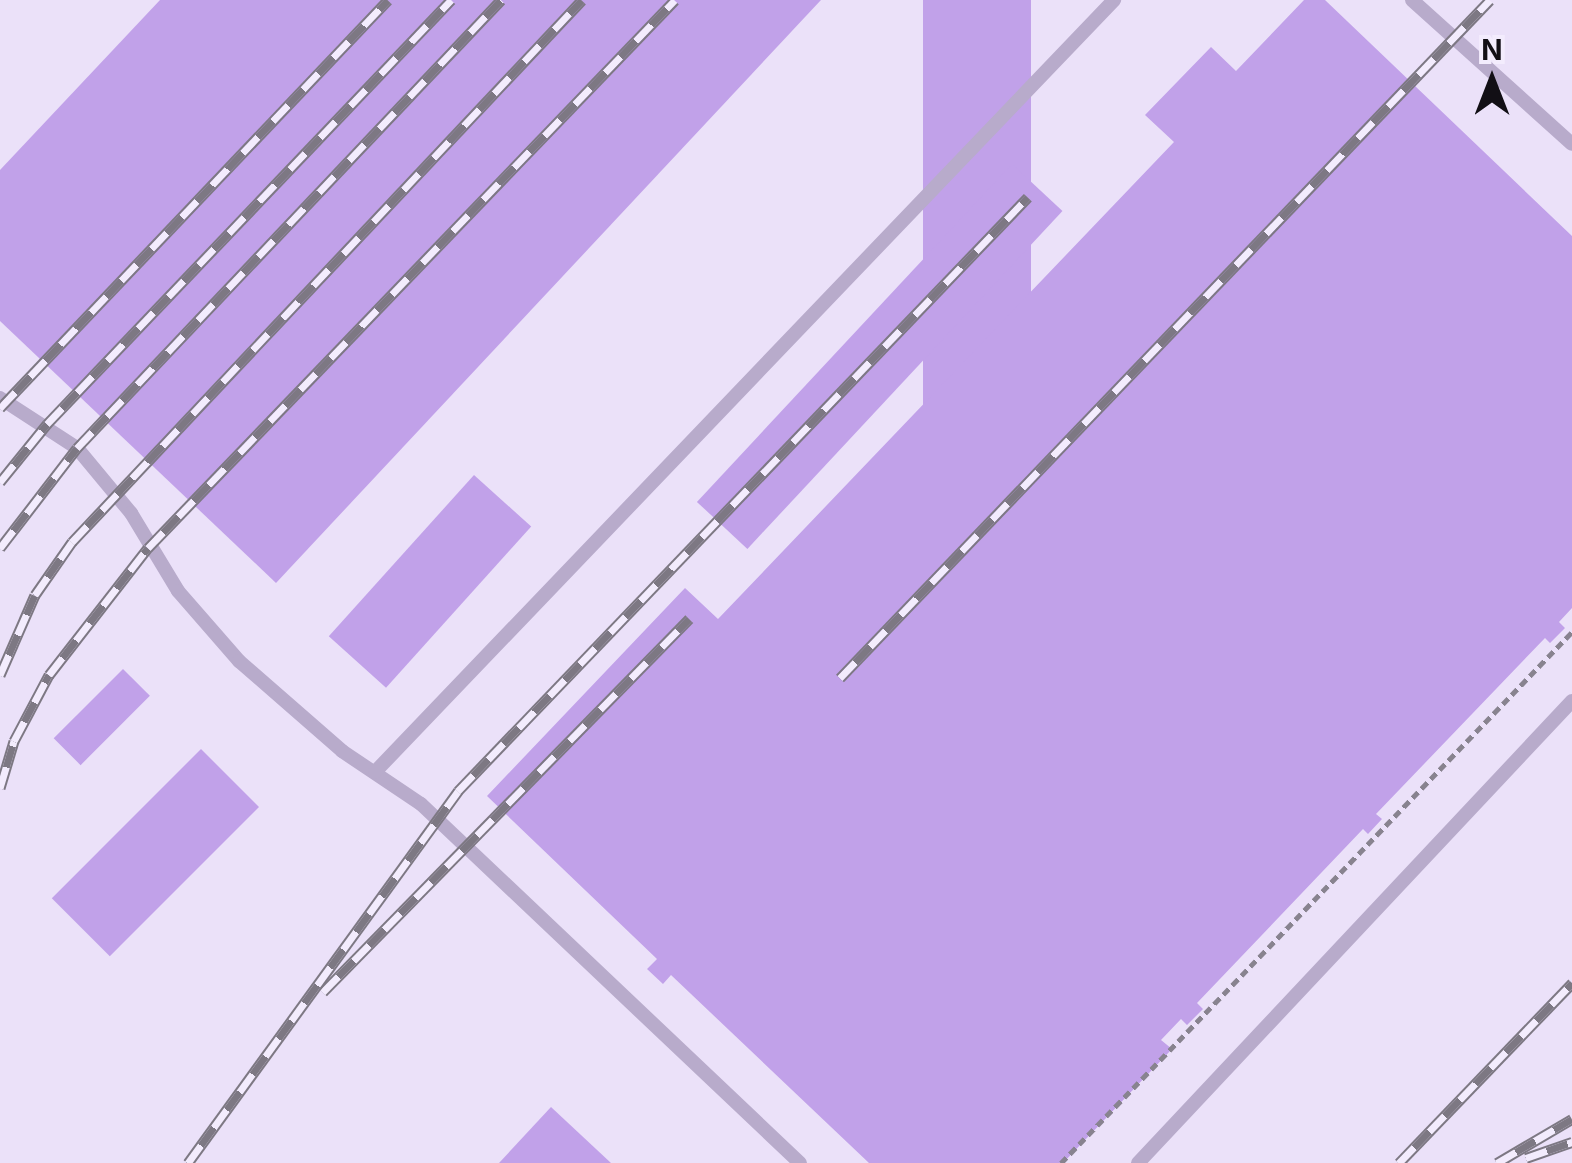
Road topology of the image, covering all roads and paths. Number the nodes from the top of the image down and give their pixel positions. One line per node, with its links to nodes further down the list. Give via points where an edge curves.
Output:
1 (1114, 0): 7 (lane)
2 (1412, 0): 3 (lane)
3 (1572, 144)
4 (0, 398): 7 (lane, via 77,448 131,513 178,592 239,661)
5 (1572, 632): 9 (path)
6 (1572, 700): 10 (lane)
7 (375, 772): 8 (lane, via 469,847)
8 (800, 1163)
9 (1061, 1163)
10 (1138, 1163)

